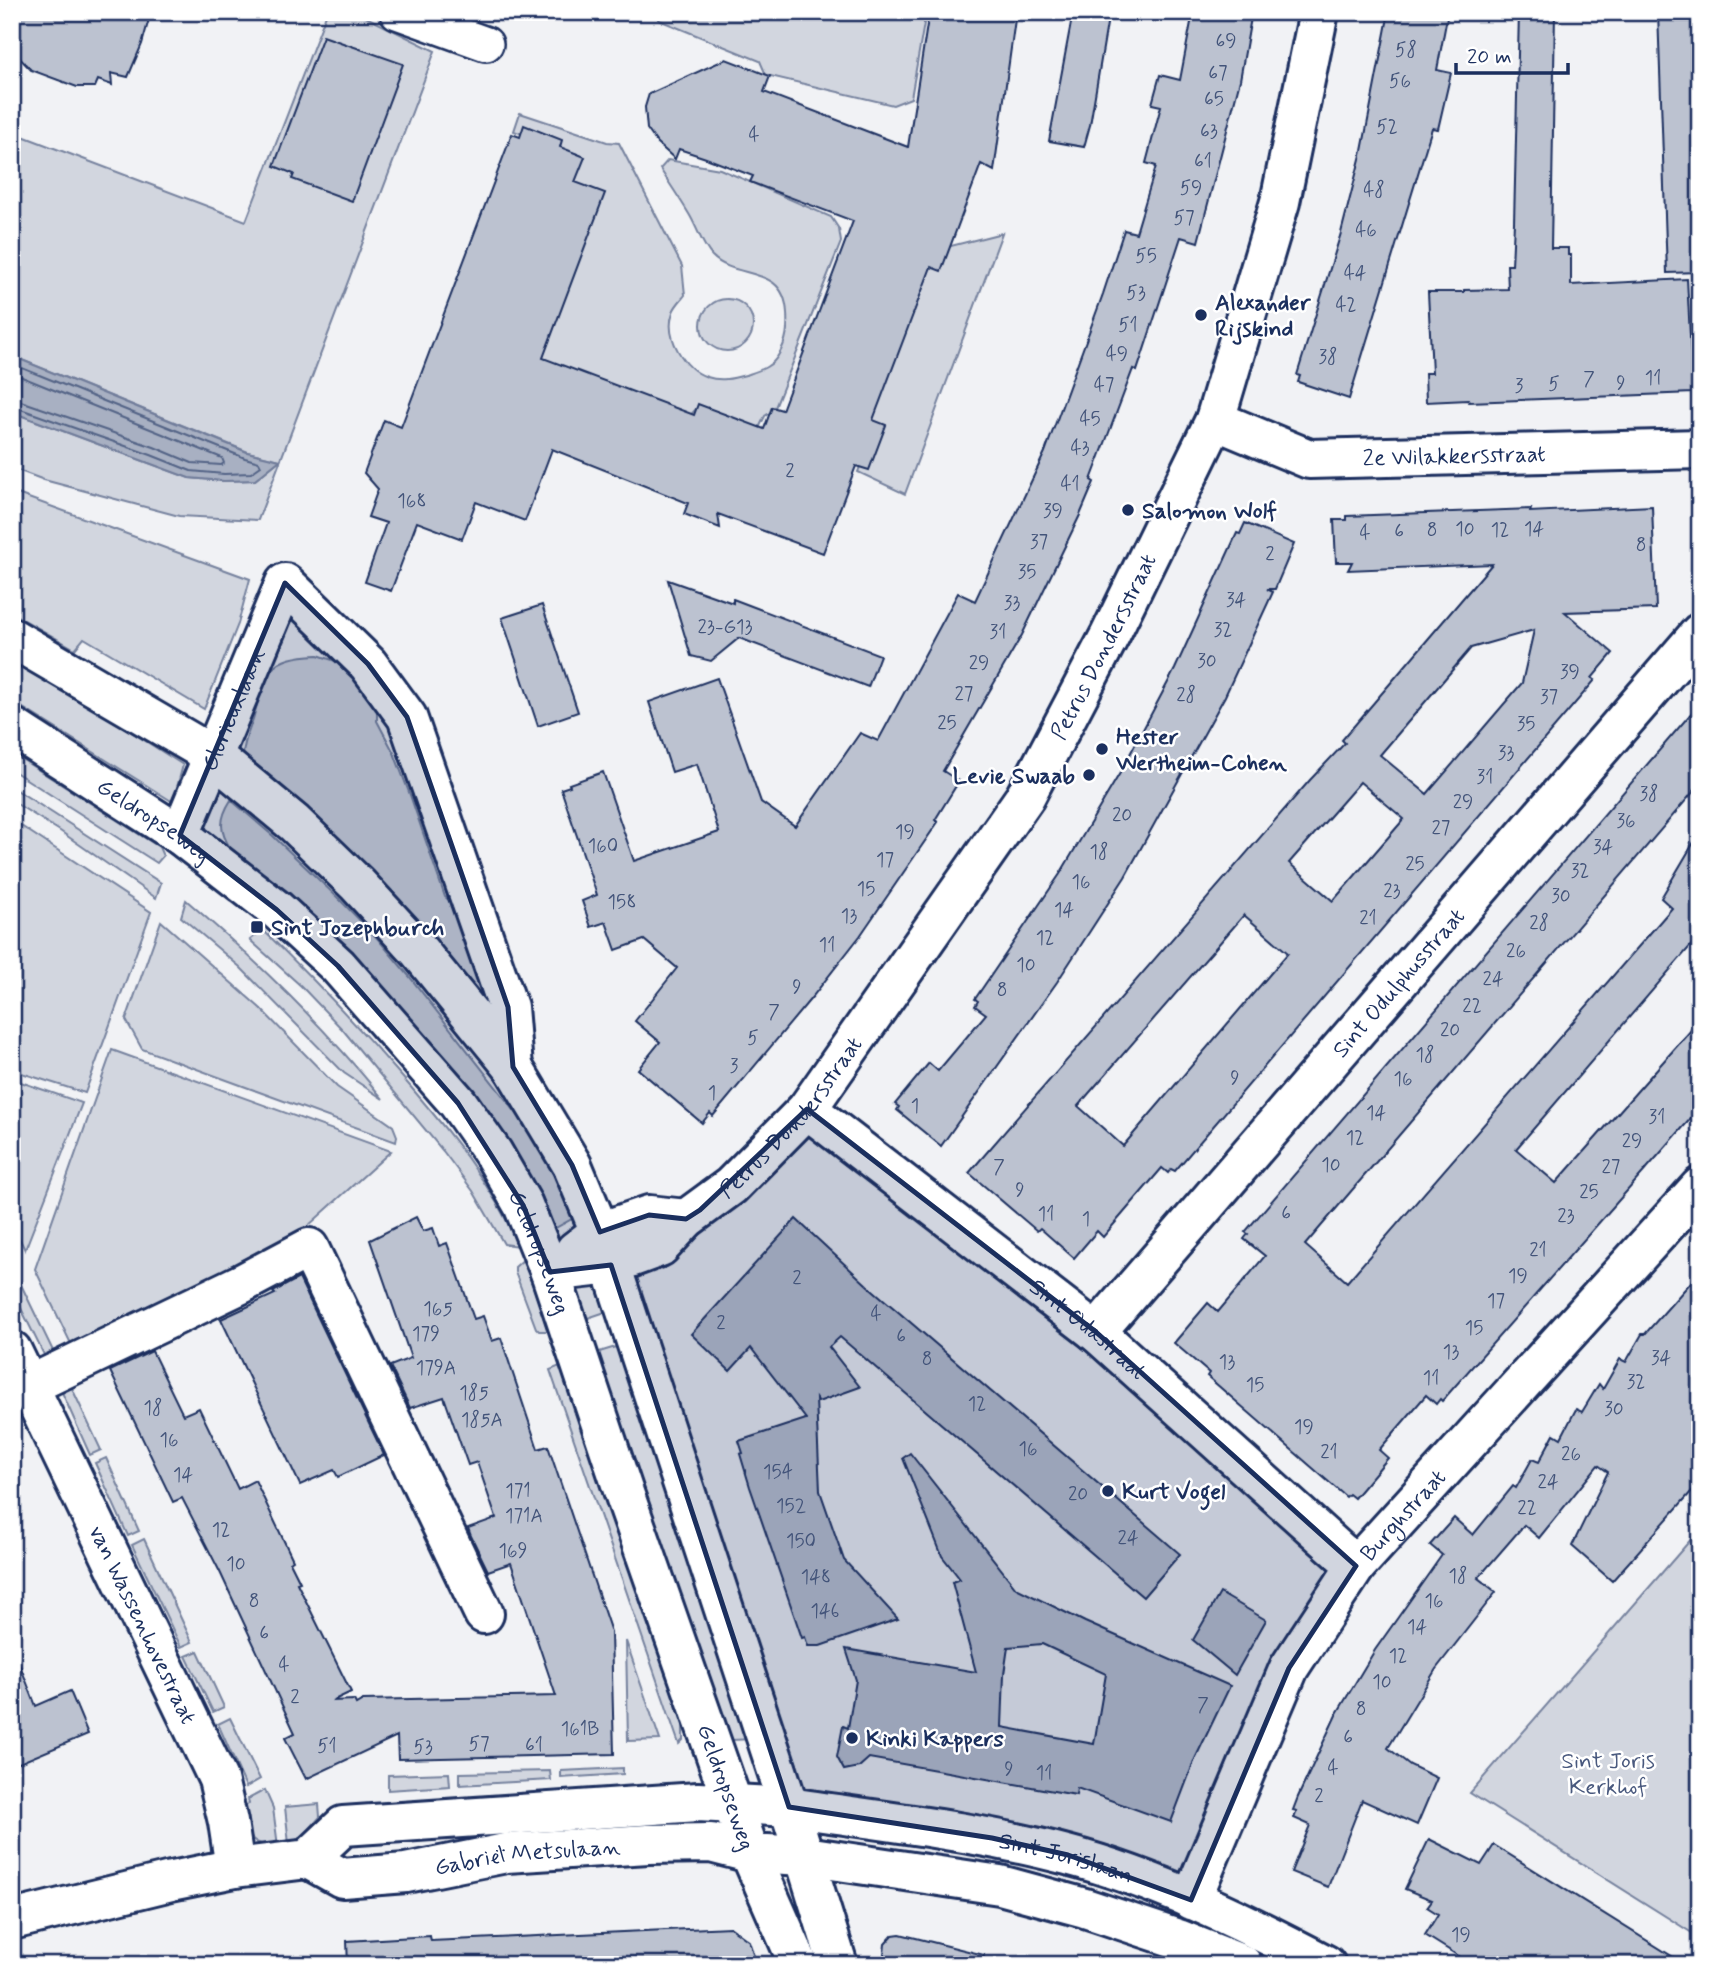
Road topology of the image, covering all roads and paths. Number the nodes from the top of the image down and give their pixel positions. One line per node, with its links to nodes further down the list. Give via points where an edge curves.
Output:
1 (397, 12): 3 (street)
2 (1319, 12): 4 (street, Petrus Dondersstraat, via 1280,202)
3 (486, 44)
4 (1215, 420): 5 (street, 2e Wilakkersstraat, via 1309,459); 12 (street, Petrus Dondersstraat, via 1025,797)
5 (1700, 449)
6 (1700, 634): 16 (street, Sint Odulphusstraat)
7 (12, 638): 9 (street)
8 (12, 727): 10 (street, Geldropseweg)
9 (212, 755): 10 (street, Glorieuxlaan); 11 (street, via 294,823 357,884 418,950); 11 (street, Glorieuxlaan, via 285,583 368,664 407,717 508,1007)
10 (180, 835): 15 (street, Geldropseweg, via 278,910 328,957 458,1103 523,1205)
11 (513, 1067): 14 (street, via 572,1165)
12 (807, 1109): 14 (street, Petrus Dondersstraat, via 730,1186 686,1219 649,1215); 16 (street, Sint Odastraat)
13 (1700, 1187): 19 (street, Burghstraat)
14 (605, 1248): 15 (street, Petrus Dondersstraat); 22 (street)
15 (550, 1272): 21 (street, Geldropseweg)
16 (1096, 1332): 19 (street, Sint Odastraat)
17 (12, 1351): 18 (street, van Wassenhovestraat)
18 (30, 1385): 20 (street, via 309,1248); 26 (street, van Wassenhovestraat, via 218,1779)
19 (1356, 1566): 27 (street, Burghstraat, via 1289,1668)
20 (484, 1614)
21 (734, 1805): 22 (street, Gabriël Metsulaan); 23 (street, Geldropseweg); 25 (street, Gabriël Metsulaan, via 698,1802 343,1826)
22 (789, 1807): 24 (street); 27 (street, Sint Jorislaan, via 1030,1846 1135,1877)
23 (750, 1853): 24 (street, Gabriël Metsulaan); 25 (street, Gabriël Metsulaan, via 711,1843 506,1853 406,1873 342,1878); 29 (street, Geldropseweg)
24 (805, 1856): 30 (street); 31 (street, Sint Jorislaan, via 1000,1885 1096,1912)
25 (308, 1859): 26 (street)
26 (235, 1868): 28 (street)
27 (1191, 1900): 32 (street, Sint Jorislaan)
28 (12, 1920)
29 (799, 1965)
30 (838, 1965)
31 (1243, 1965)
32 (1326, 1965)

